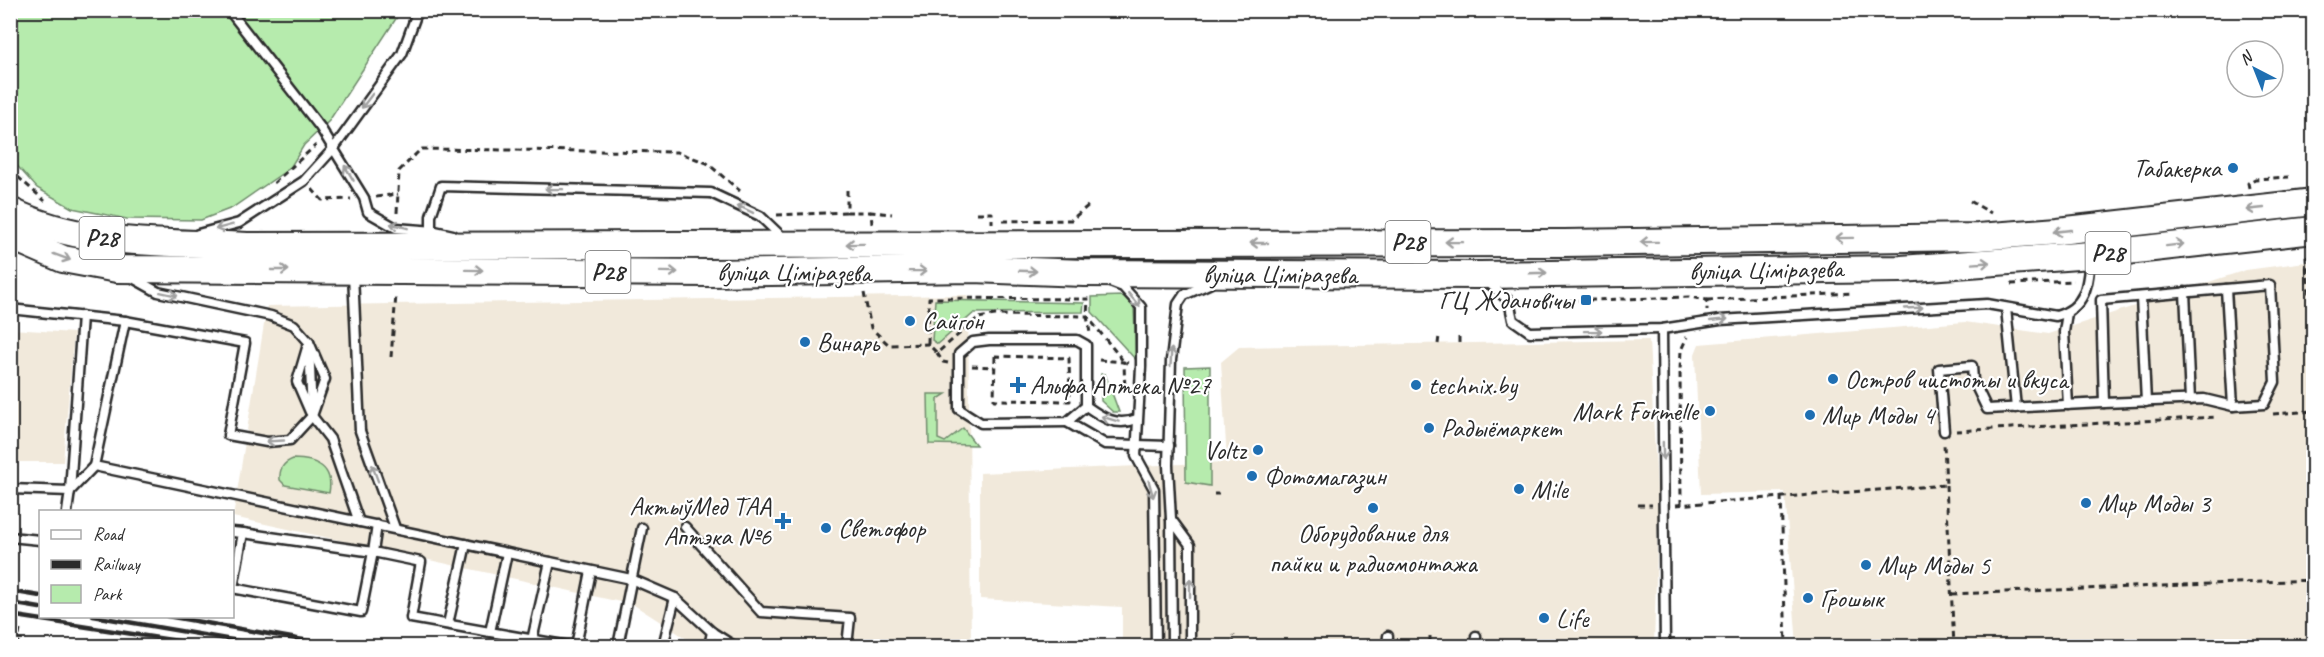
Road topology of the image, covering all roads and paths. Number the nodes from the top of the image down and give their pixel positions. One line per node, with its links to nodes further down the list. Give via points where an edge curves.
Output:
1 (230, 10): 3 (lane)
2 (418, 10): 4 (lane, one-way to 4, via 402,54)
3 (326, 135): 4 (lane); 5 (path)
4 (334, 148): 9 (lane); 15 (lane, one-way to 4)
5 (292, 168): 9 (path); 10 (path)
6 (10, 170): 23 (path, via 31,191)
7 (2289, 177): 8 (path)
8 (2255, 179)
9 (304, 181): 15 (path, via 322,200); 33 (lane, one-way to 33, via 239,223)
10 (270, 186)
11 (847, 190): 20 (path)
12 (743, 193): 14 (path, via 707,163 677,152 422,149 399,171)
13 (10, 194): 23 (main road)
14 (398, 194): 15 (path); 26 (path)
15 (364, 198): 35 (lane, one-way to 15, via 368,212)
16 (1970, 201): 27 (path)
17 (2313, 202): 34 (main road, вуліца Ціміразева / Р28, one-way to 34, via 1978,237 1564,243)
18 (1089, 205): 28 (path, via 1071,220)
19 (10, 211): 23 (main road, Р28)
20 (847, 212): 21 (path); 25 (path)
21 (871, 212): 24 (path); 29 (path)
22 (977, 213): 28 (path, via 992,213)
23 (43, 214): 33 (main road, Р28, via 79,235 118,241)
24 (892, 214)
25 (770, 216)
26 (397, 217)
27 (1998, 217)
28 (992, 221): 30 (path)
29 (873, 230)
30 (992, 230)
31 (2313, 230): 36 (main road, вуліца Ціміразева / Р28, one-way to 31)
32 (10, 236): 39 (main road, Р28, one-way to 39, via 63,259)
33 (172, 241): 38 (main road, Р28)
34 (791, 245): 35 (main road, вуліца Ціміразева / Р28); 35 (lane, one-way to 35, via 760,216 711,193 441,186 431,216)
35 (431, 249): 38 (main road, вуліца Ціміразева / Р28); 38 (main road, вуліца Ціміразева / Р28, via 396,244); 40 (main road, вуліца Ціміразева / Р28, one-way to 40, via 709,273 972,269)
36 (2091, 255): 42 (main road, вуліца Ціміразева / Р28, one-way to 36, via 1901,269); 49 (lane, via 2086,292 2080,305)
37 (2306, 256): 62 (path)
38 (343, 257): 39 (main road, Р28, one-way to 38); 94 (lane, one-way to 38, via 360,431)
39 (117, 269): 56 (lane, one-way to 56, via 158,292 271,316 294,326)
40 (1084, 273): 41 (main road, вуліца Ціміразева / Р28); 74 (lane, one-way to 74, via 1123,287 1141,307)
41 (1233, 273): 42 (main road, вуліца Ціміразева / Р28); 78 (lane, one-way to 41, via 1171,360 1178,304 1184,295)
42 (1480, 275): 53 (lane, one-way to 53, via 1509,301 1513,320 1530,332)
43 (2226, 289): 44 (lane); 68 (lane); 68 (lane, via 2270,285 2275,382 2264,405)
44 (2185, 292): 46 (lane); 63 (lane)
45 (396, 295): 61 (path)
46 (2141, 297): 64 (lane); 65 (lane, via 2101,300)
47 (2006, 308): 49 (lane, via 2043,316); 53 (lane, one-way to 47, via 1743,318 1987,304); 69 (lane)
48 (10, 309): 50 (lane)
49 (2067, 313): 66 (lane, via 2064,332)
50 (82, 316): 52 (lane); 82 (lane)
51 (1087, 316): 58 (path, via 1089,299 929,298)
52 (125, 321): 72 (lane, one-way to 52, via 290,440 267,442 228,435 244,343); 79 (lane)
53 (1662, 329): 136 (lane, one-way to 136)
54 (1439, 336): 59 (path)
55 (1459, 336): 57 (path)
56 (309, 342): 72 (lane); 72 (lane, via 297,382); 72 (lane, via 325,379)
57 (1459, 343)
58 (928, 344)
59 (1438, 344)
60 (995, 356): 60 (path, via 1069,358 1070,401 994,400)
61 (391, 357)
62 (2313, 367)
63 (2190, 400): 64 (lane); 68 (lane)
64 (2146, 402): 65 (lane)
65 (2104, 403): 66 (lane)
66 (2068, 405): 69 (lane)
67 (1086, 406): 74 (lane, one-way to 67, via 1126,423 1106,420); 75 (lane); 75 (lane, via 1086,345 1077,340 981,341 973,342 959,354 959,410 981,423)
68 (2233, 406)
69 (2016, 408): 76 (lane, via 1988,409 1973,380 1972,366 1939,369)
70 (2313, 411): 71 (path)
71 (2266, 414)
72 (312, 416): 91 (lane, via 330,439)
73 (2218, 417): 76 (path)
74 (1137, 419): 77 (lane)
75 (1067, 422): 77 (lane, via 1105,444)
76 (1944, 431): 80 (path)
77 (1136, 445): 78 (lane); 129 (lane, one-way to 129, via 1137,456 1154,489)
78 (1169, 446): 90 (lane)
79 (94, 466): 82 (lane); 91 (lane)
80 (1946, 484): 85 (path); 109 (path)
81 (10, 489): 82 (lane)
82 (70, 491): 89 (lane)
83 (1214, 494): 84 (path)
84 (1219, 494)
85 (1781, 496): 88 (path); 137 (path)
86 (1638, 505): 87 (path)
87 (1647, 505)
88 (1681, 505)
89 (67, 510)
90 (1172, 519): 130 (lane); 131 (lane, one-way to 90, via 1190,545)
91 (360, 522): 92 (lane)
92 (377, 525): 94 (lane); 101 (lane)
93 (684, 527): 128 (lane, via 761,612 850,618)
94 (395, 528): 100 (lane)
95 (642, 528): 105 (lane)
96 (234, 532): 97 (lane)
97 (243, 533): 101 (lane); 107 (lane)
98 (10, 537): 99 (lane)
99 (39, 540)
100 (466, 544): 102 (lane); 112 (lane)
101 (373, 552): 108 (lane, via 362,612); 112 (lane, via 421,562 411,618)
102 (507, 553): 103 (lane); 114 (lane)
103 (550, 562): 104 (lane); 120 (lane)
104 (591, 571): 105 (lane); 123 (lane)
105 (631, 579): 110 (lane); 124 (lane)
106 (2313, 580): 109 (path); 111 (path)
107 (234, 582)
108 (234, 588)
109 (1952, 594): 138 (path)
110 (675, 598): 115 (lane); 125 (lane)
111 (2313, 604)
112 (448, 624): 114 (lane)
113 (20, 630): 121 (path)
114 (490, 632): 120 (lane)
115 (712, 632): 126 (lane); 127 (lane)
116 (1234, 635): 132 (path)
117 (1388, 636): 133 (lane)
118 (1430, 636): 134 (path)
119 (1476, 636): 135 (lane)
120 (532, 640): 122 (lane)
121 (17, 646)
122 (569, 646)
123 (576, 646)
124 (618, 646)
125 (663, 646)
126 (709, 646)
127 (734, 646)
128 (847, 646)
129 (1156, 646)
130 (1172, 646)
131 (1190, 646)
132 (1233, 646)
133 (1388, 646)
134 (1430, 646)
135 (1476, 646)
136 (1665, 646)
137 (1786, 646)
138 (1954, 646)

